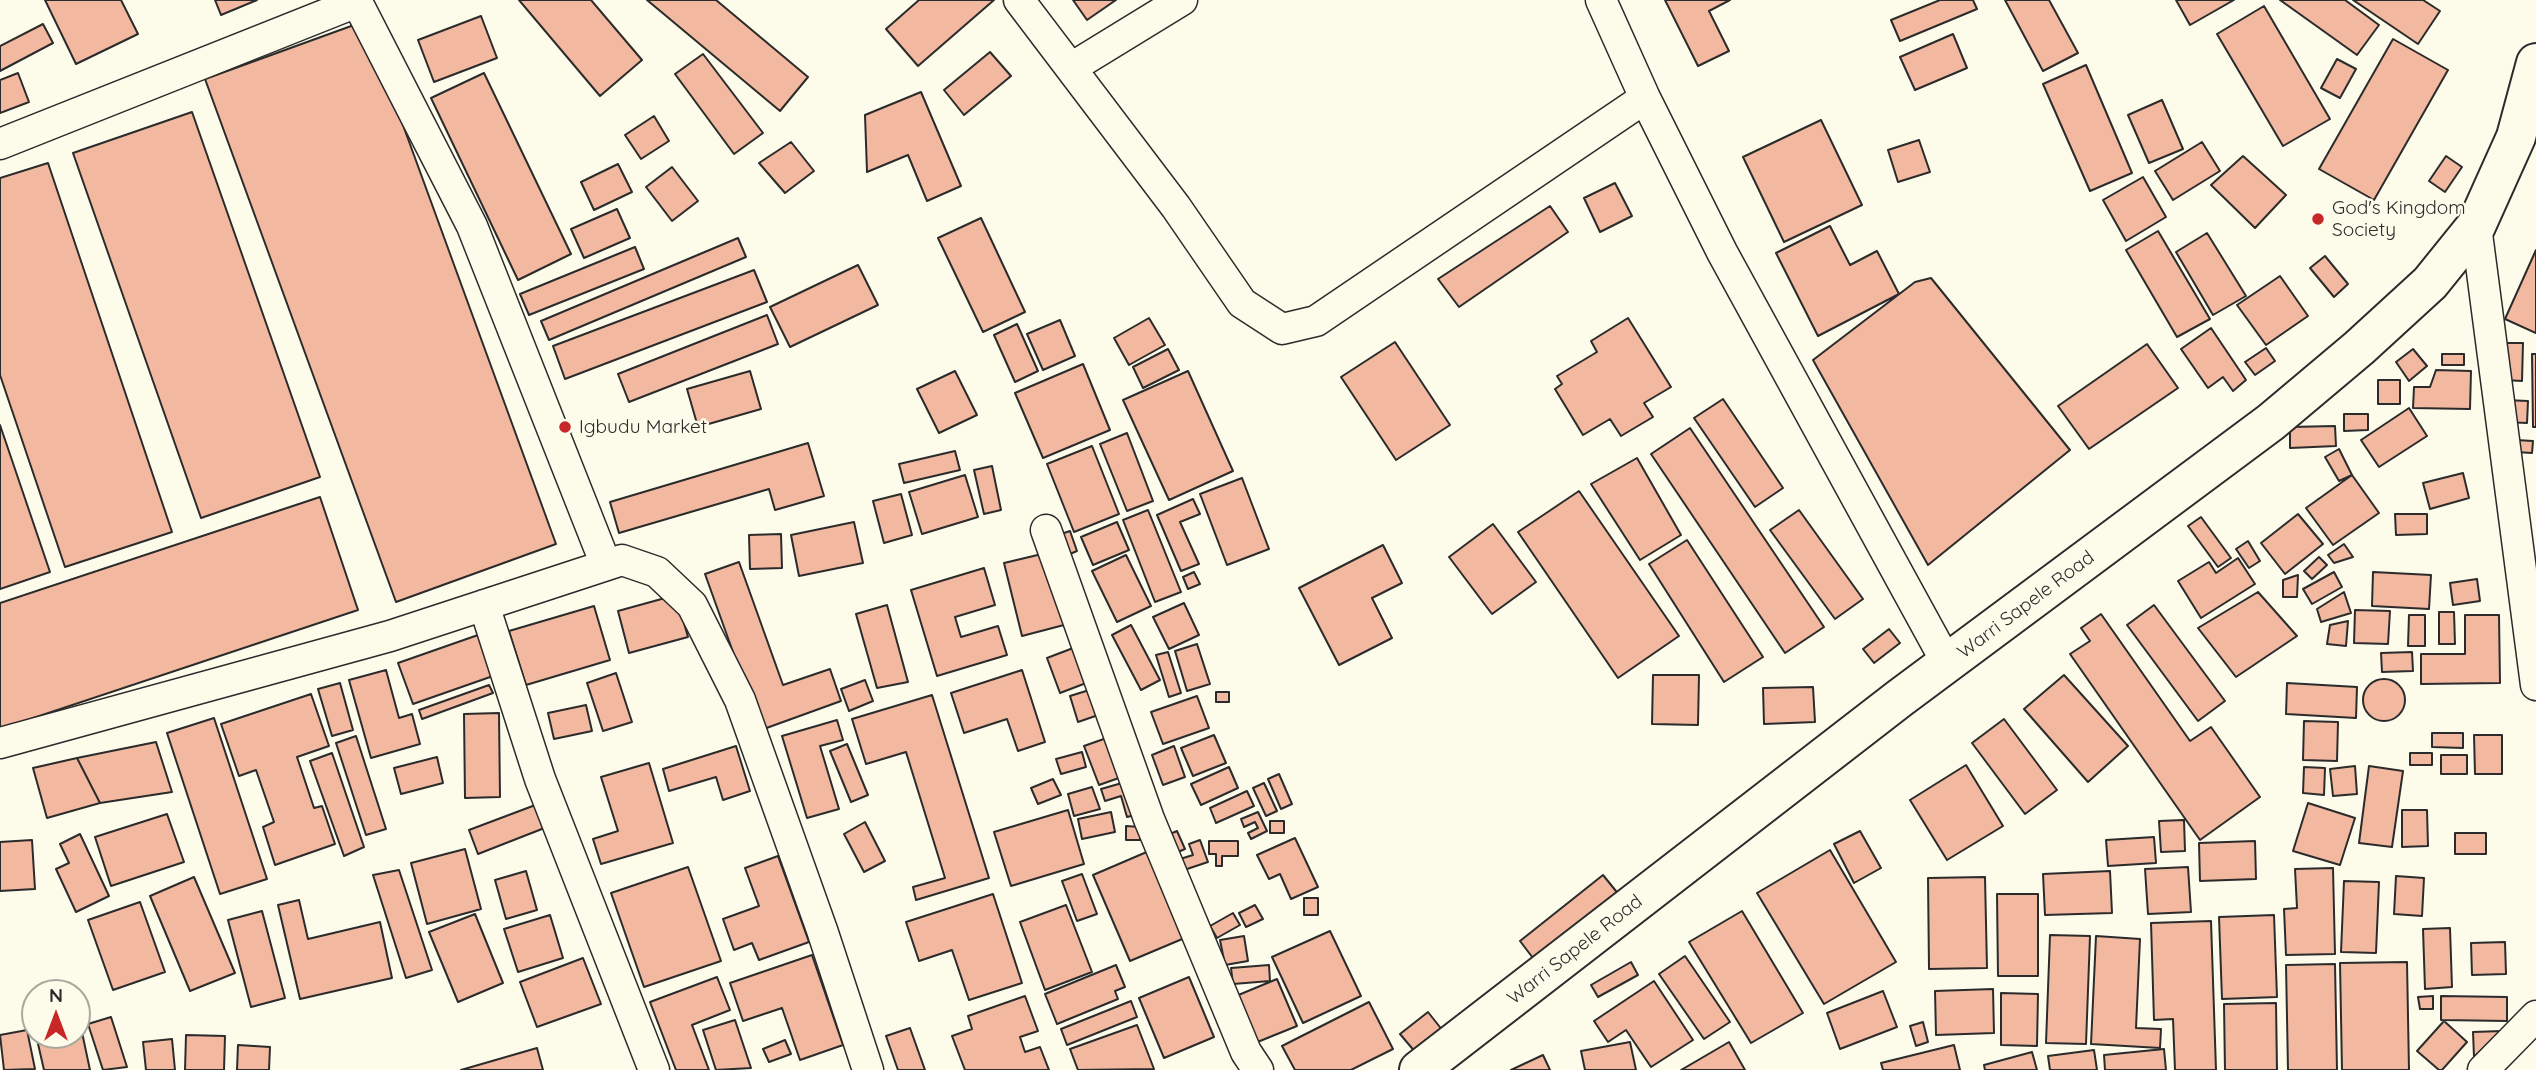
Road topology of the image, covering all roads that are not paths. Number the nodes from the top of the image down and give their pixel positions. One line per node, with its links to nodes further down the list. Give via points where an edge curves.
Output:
1 (1019, 0): 6 (street)
2 (1182, 0): 6 (street)
3 (1601, 0): 7 (street)
4 (356, 1): 8 (street); 11 (street, via 472,226)
5 (2536, 63): 9 (highway, Warri Sapele Road, via 2516,137)
6 (1071, 68): 7 (street, via 1242,303 1282,329 1316,321)
7 (1645, 98): 13 (street, via 1722,252)
8 (0, 144)
9 (2476, 226): 13 (highway, Warri Sapele Road, via 2430,283 2271,422); 14 (street)
10 (1046, 530): 19 (street, via 1149,819)
11 (606, 565): 12 (street); 18 (street, via 622,560 657,572 692,605 740,700)
12 (484, 606): 15 (street); 17 (street, via 540,779)
13 (1947, 663): 20 (highway, Warri Sapele Road)
14 (2535, 676)
15 (0, 744)
16 (2536, 1016): 21 (street)
17 (654, 1070)
18 (868, 1070)
19 (1258, 1070)
20 (1419, 1070)
21 (2483, 1070)

